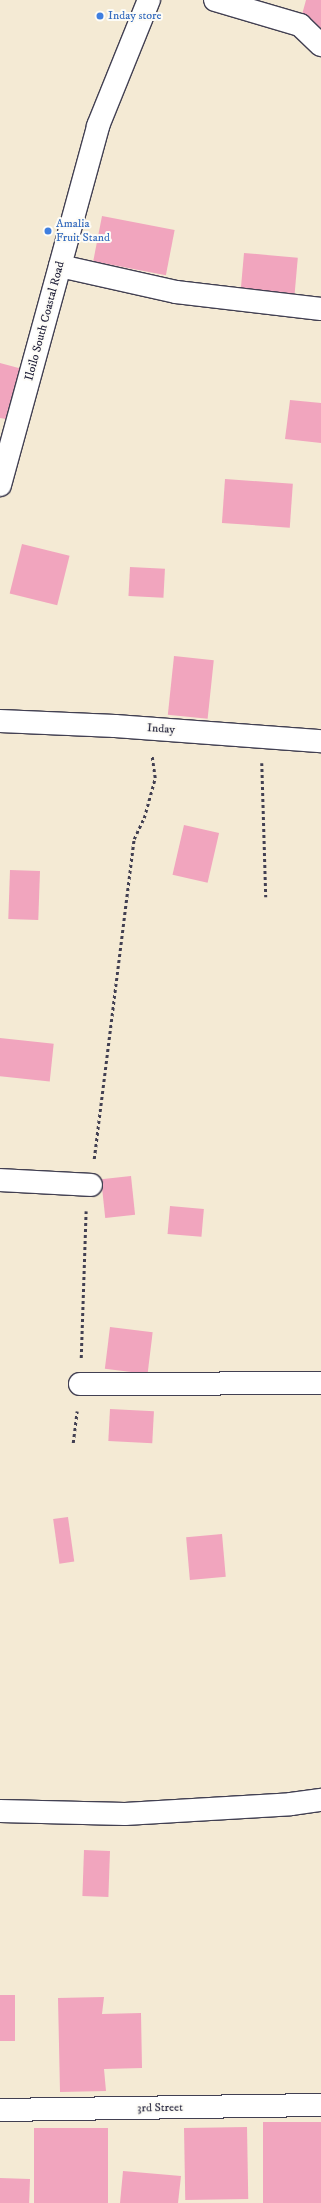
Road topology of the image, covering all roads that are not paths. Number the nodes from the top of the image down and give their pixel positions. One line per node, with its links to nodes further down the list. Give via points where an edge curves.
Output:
1 (149, 0): 4 (street, Iloilo South Coastal Road, via 98,126)
2 (215, 0): 3 (street, via 300,25)
3 (321, 45)
4 (60, 266): 5 (street, via 176,292); 6 (street, Iloilo South Coastal Road)
5 (321, 309)
6 (0, 485)
7 (0, 721): 8 (street, Inday, via 147,728)
8 (321, 741)
9 (0, 1180): 10 (street)
10 (91, 1185)
11 (321, 1383): 12 (street)
12 (80, 1384)
13 (321, 1800): 14 (street, via 125,1814)
14 (0, 1811)
15 (321, 2105): 16 (street, 3rd Street)
16 (0, 2110)

